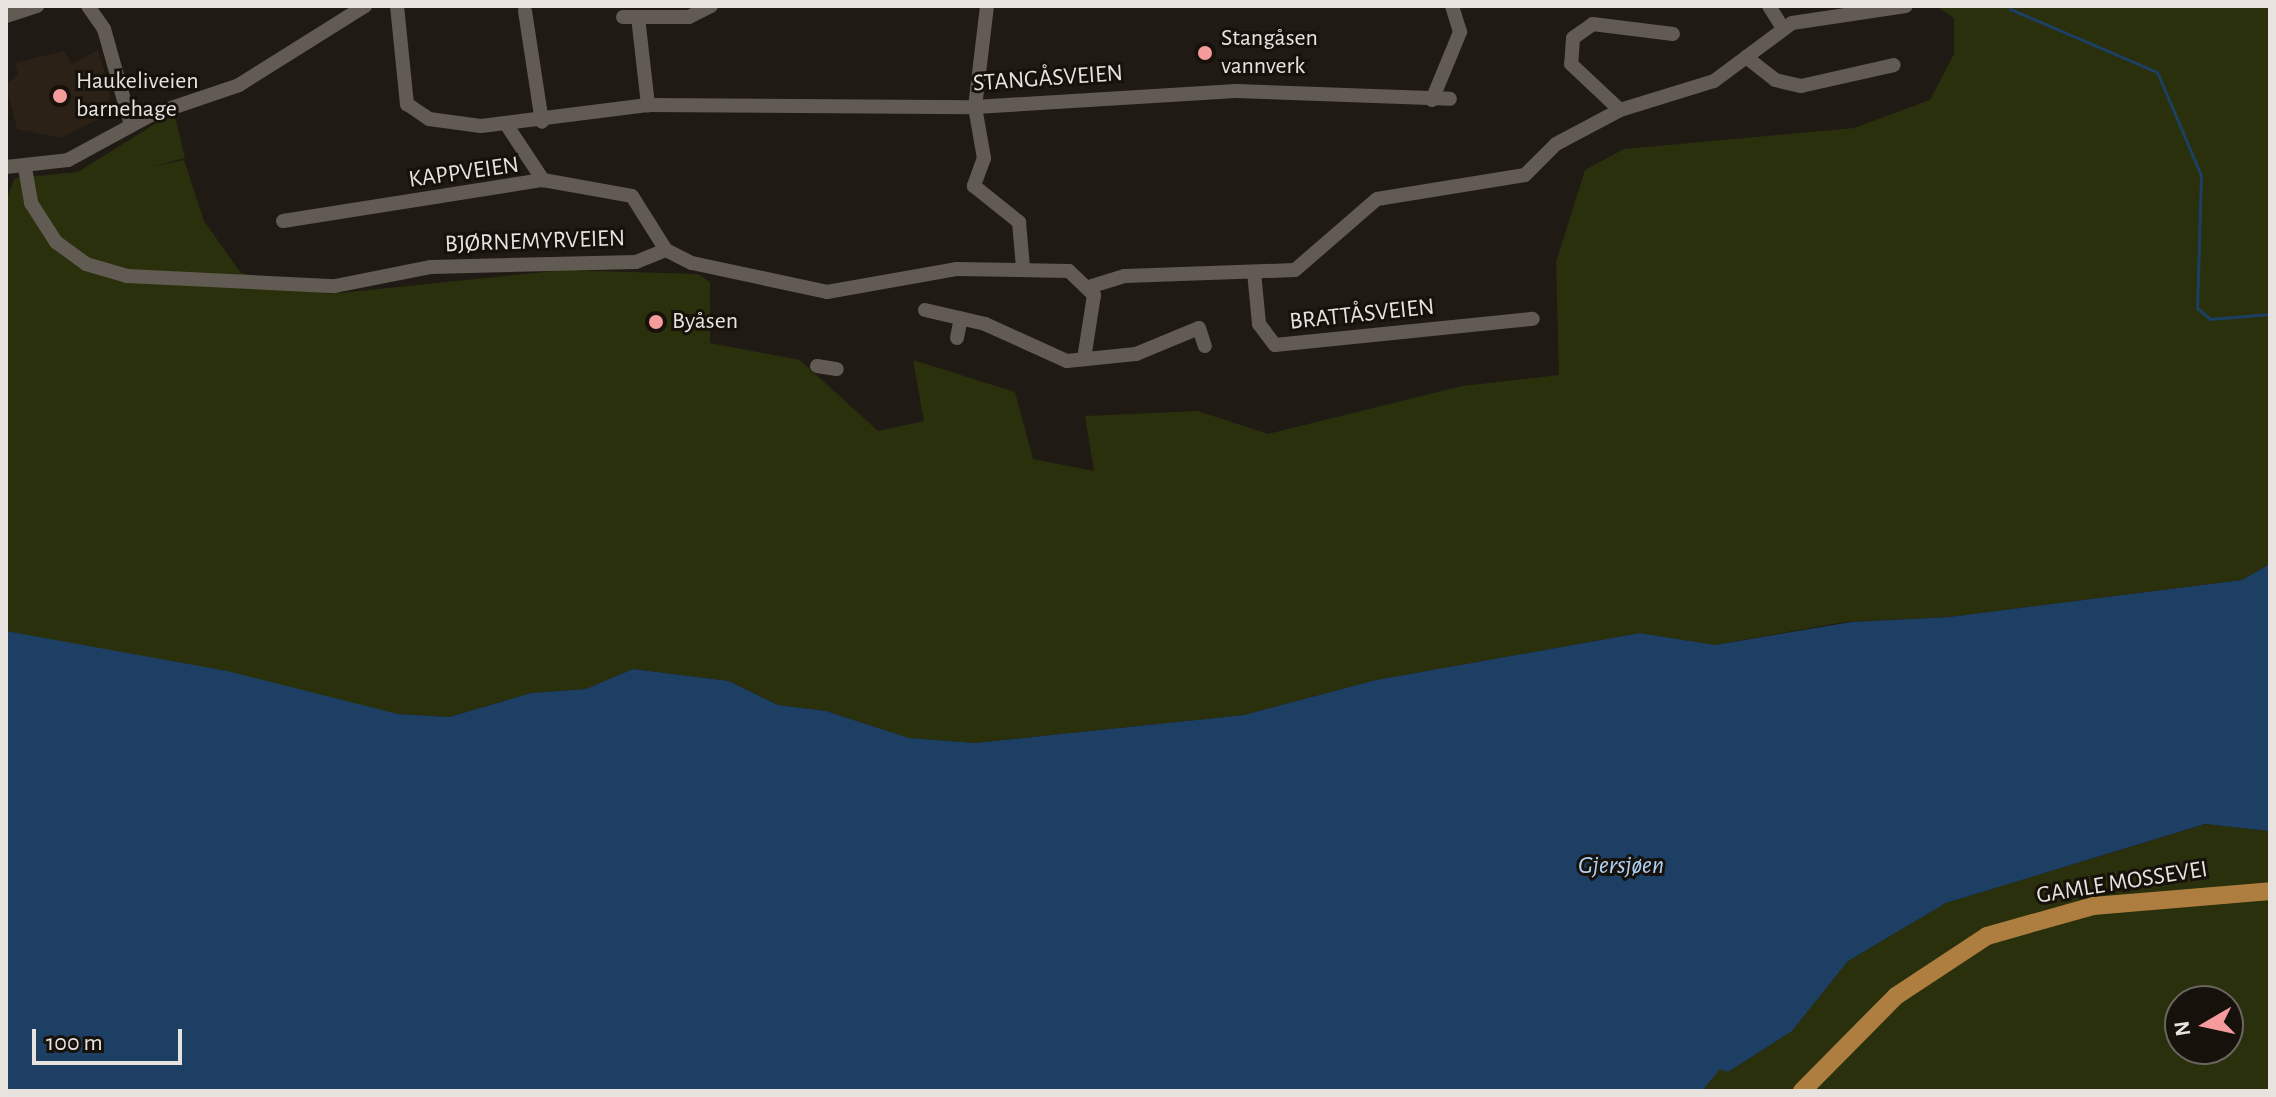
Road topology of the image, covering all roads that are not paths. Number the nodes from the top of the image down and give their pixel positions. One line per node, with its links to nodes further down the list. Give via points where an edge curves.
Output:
1 (37, 6): 11 (street)
2 (88, 6): 24 (street, via 102,23)
3 (365, 6): 24 (street, via 249,80)
4 (397, 6): 25 (street, STANGÅSVEIEN, via 407,104 429,119)
5 (711, 6): 13 (street, via 689,17)
6 (987, 6): 21 (street)
7 (1452, 6): 19 (street, via 1460,32)
8 (1769, 6): 14 (street)
9 (1906, 6): 14 (street)
10 (525, 11): 23 (street)
11 (6, 16)
12 (623, 17): 13 (street)
13 (638, 17): 20 (street)
14 (1783, 28): 16 (street)
15 (1673, 34): 22 (street, via 1593,24 1573,38 1575,72)
16 (1746, 57): 17 (street, via 1775,80 1801,86); 22 (street, via 1706,85)
17 (1894, 65)
18 (1450, 99): 19 (street, STANGÅSVEIEN)
19 (1432, 100): 21 (street, STANGÅSVEIEN, via 1236,91)
20 (648, 105): 21 (street, STANGÅSVEIEN); 23 (street, STANGÅSVEIEN)
21 (975, 107): 31 (street, via 984,158 974,186 1019,222)
22 (1620, 110): 32 (street, via 1556,144 1534,172 1387,195 1355,214 1309,264)
23 (542, 122): 25 (street, STANGÅSVEIEN)
24 (131, 125): 27 (street, via 68,160)
25 (508, 127): 28 (street)
26 (6, 167): 27 (street)
27 (25, 168): 30 (street, BJØRNEMYRVEIEN, via 31,203 56,242 86,264 127,276 335,286 441,266 636,262)
28 (543, 180): 29 (street, KAPPVEIEN); 30 (street, KAPPVEIEN, via 632,196)
29 (283, 221)
30 (666, 250): 31 (street, via 682,261 814,291 956,269)
31 (1023, 268): 33 (street, via 1069,271)
32 (1254, 272): 33 (street, via 1125,276); 36 (street, BRATTÅSVEIEN, via 1259,324 1275,345)
33 (1092, 286): 39 (street, via 1096,308)
34 (925, 310): 35 (street)
35 (961, 318): 37 (street); 39 (street, via 1059,358)
36 (1533, 319)
37 (957, 338)
38 (1205, 346): 39 (street, via 1199,328 1153,350)
39 (1084, 359)
40 (817, 366): 41 (street)
41 (837, 369)
42 (2270, 891): 43 (main road, GAMLE MOSSEVEI, via 2093,906 1987,936 1896,996)
43 (1802, 1091)

